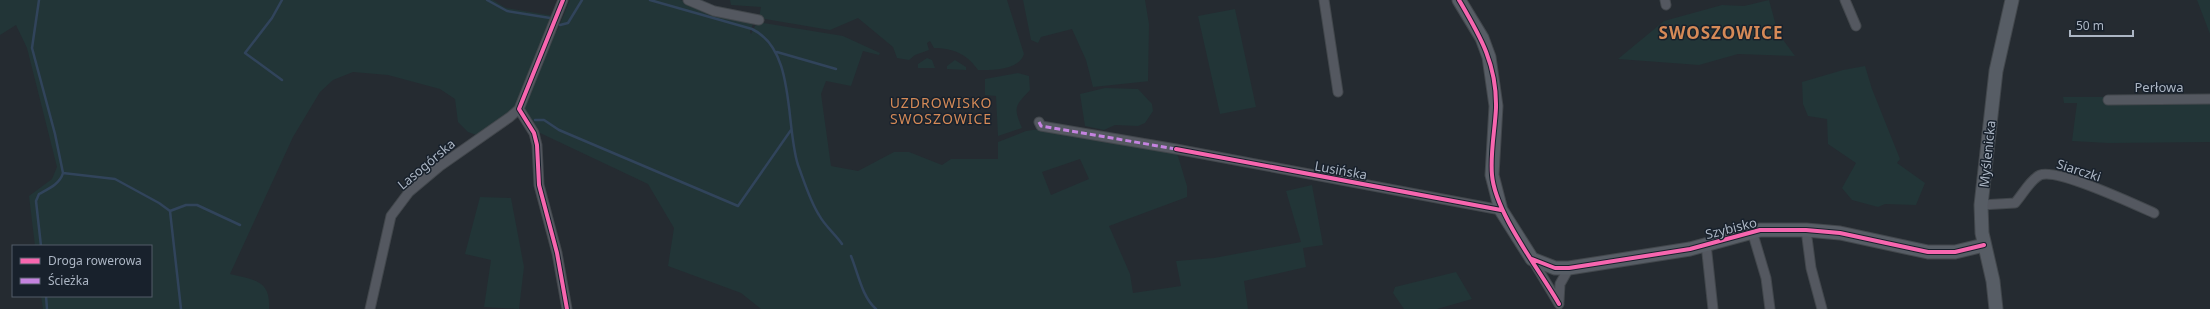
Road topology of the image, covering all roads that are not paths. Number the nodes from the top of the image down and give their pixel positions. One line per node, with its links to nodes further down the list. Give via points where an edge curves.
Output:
1 (563, 0): 12 (street)
2 (688, 0): 7 (street, via 695,5 726,14)
3 (1324, 0): 9 (street)
4 (1459, 0): 15 (street, via 1482,38 1489,57 1496,106 1492,175)
5 (1845, 0): 8 (street)
6 (2012, 0): 14 (street, Myślenicka, via 1996,71)
7 (759, 20)
8 (1856, 26)
9 (1338, 92)
10 (2210, 99): 11 (street, Perłowa)
11 (2108, 100)
12 (519, 109): 24 (street, Lasogórska, via 440,166 409,192 391,216); 25 (street, via 534,133 537,145 539,185 557,253)
13 (1039, 122): 15 (street, Lusińska, via 1041,126 1176,148)
14 (1982, 205): 16 (street, Siarczki, via 2015,203 2034,179 2045,174 2083,183); 20 (street, Myślenicka)
15 (1501, 210): 21 (street)
16 (2154, 213)
17 (1752, 230): 18 (street, Szybisko); 19 (street, Szybisko); 27 (street, via 1766,278)
18 (1806, 230): 20 (street, Szybisko, via 1840,233 1928,252 1955,252); 28 (street, via 1811,268)
19 (1706, 244): 22 (street, Szybisko, via 1690,249); 26 (street)
20 (1984, 245): 29 (street, Myślenicka, via 1993,281)
21 (1532, 259): 22 (street, Szybisko, via 1555,268); 23 (street)
22 (1569, 268): 23 (street, via 1560,284)
23 (1559, 306)
24 (370, 309)
25 (567, 309)
26 (1713, 309)
27 (1770, 309)
28 (1822, 309)
29 (1996, 309)

